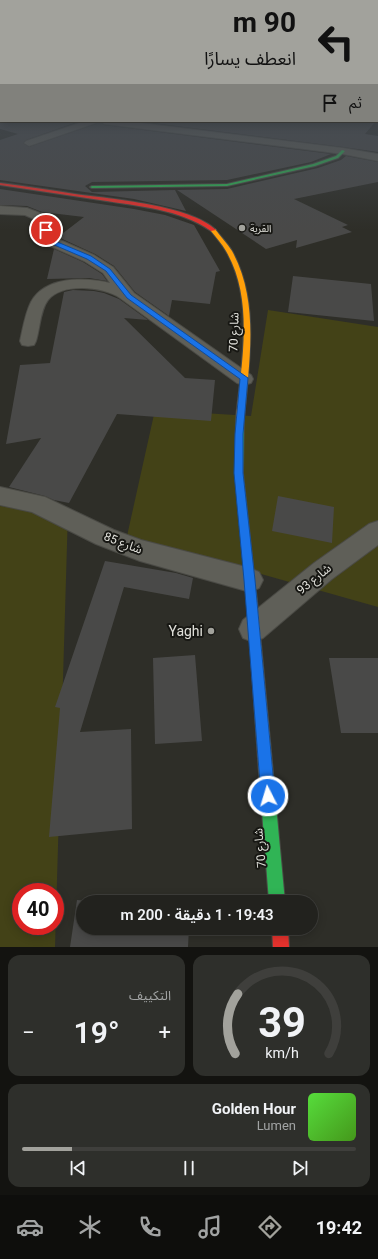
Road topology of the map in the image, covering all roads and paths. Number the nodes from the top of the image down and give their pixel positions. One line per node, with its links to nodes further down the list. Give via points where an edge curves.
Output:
1 (267, 142): 2 (street)
2 (343, 152): 3 (street); 4 (street, via 337,157 314,165 227,185 82,187)
3 (377, 157)
4 (0, 178)
5 (0, 184): 9 (street, شارع 70, via 134,204 168,211 200,221 210,227 223,240 232,255 246,298)
6 (0, 210): 7 (street, via 27,212 39,217 47,236 108,270)
7 (129, 297): 8 (street, via 115,289 99,286 57,287 42,297 38,304); 9 (street)
8 (28, 341)
9 (244, 378): 12 (street, شارع 70, via 238,473)
10 (0, 496): 12 (street, شارع 85, via 37,504 105,537 140,550)
11 (378, 531): 13 (street, شارع 93, via 323,571)
12 (250, 580): 13 (street, شارع 70)
13 (253, 629): 14 (street, شارع 70)
14 (276, 895)
15 (280, 935): 16 (street)
16 (281, 947)

